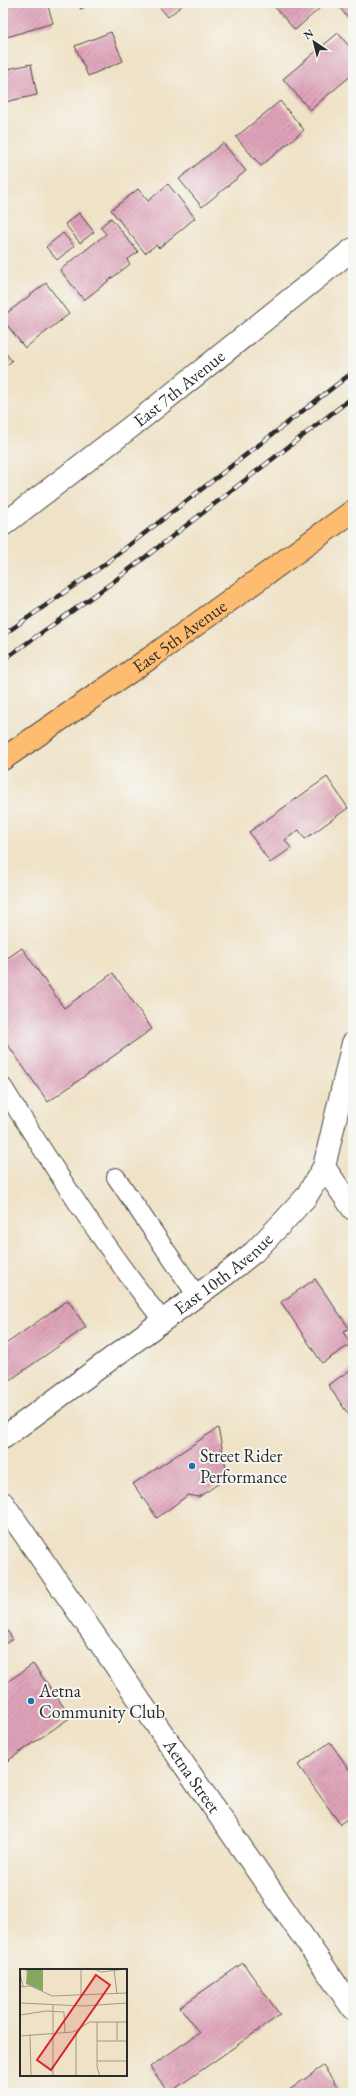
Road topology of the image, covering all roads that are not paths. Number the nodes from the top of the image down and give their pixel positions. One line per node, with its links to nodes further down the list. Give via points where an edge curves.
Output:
1 (353, 249): 3 (street, East 7th Avenue, via 142,418)
2 (353, 511): 4 (main road, East 5th Avenue, via 150,658)
3 (4, 523)
4 (3, 759)
5 (353, 1043): 7 (street, East 10th Avenue)
6 (3, 1086): 11 (lane, via 45,1154 136,1288)
7 (324, 1167): 9 (street); 10 (street, East 10th Avenue, via 306,1197 254,1252)
8 (116, 1177): 10 (lane)
9 (353, 1209)
10 (197, 1296): 11 (street, East 10th Avenue)
11 (163, 1321): 12 (street, East 10th Avenue)
12 (3, 1438)
13 (3, 1503): 14 (street, Aetna Street)
14 (353, 2009)

